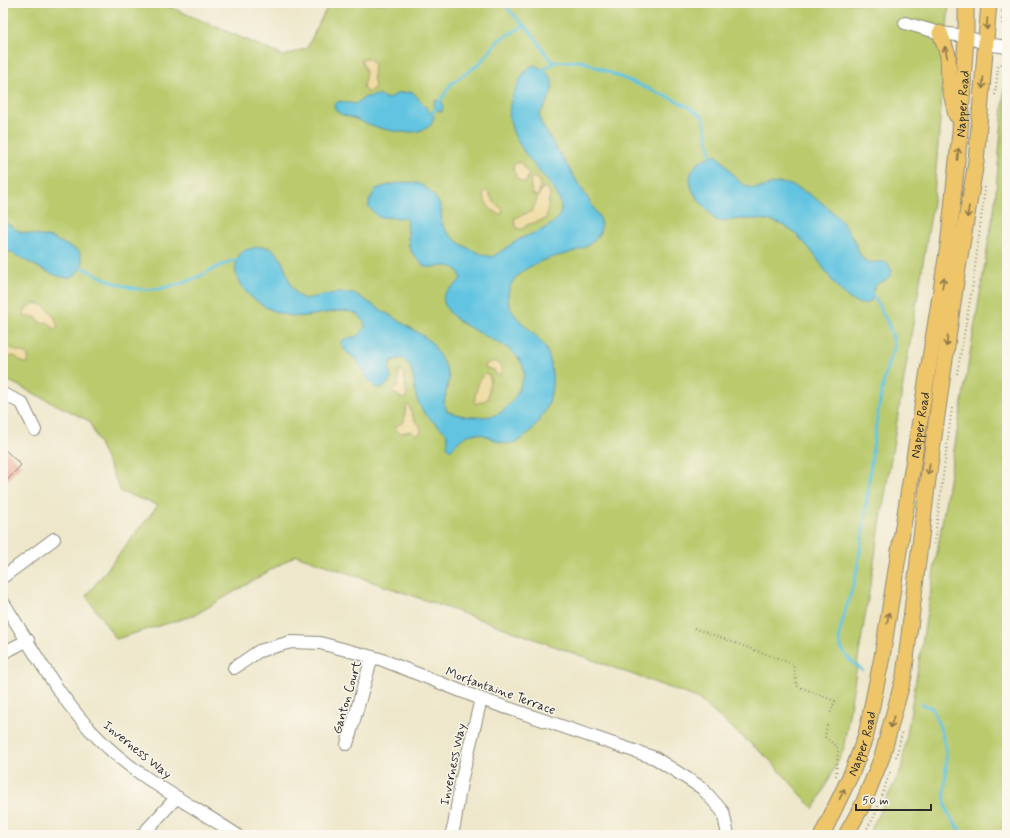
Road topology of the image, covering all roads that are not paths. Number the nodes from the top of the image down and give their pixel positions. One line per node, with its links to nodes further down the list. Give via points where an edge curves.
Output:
1 (966, 3): 5 (main road, Napper Road)
2 (989, 3): 6 (main road, Napper Road, one-way to 6)
3 (905, 23): 4 (street)
4 (940, 33): 5 (street); 8 (main road, one-way to 4, via 949,84 948,55)
5 (966, 36): 6 (street); 8 (main road, Napper Road)
6 (986, 44): 7 (street); 26 (main road, Napper Road, one-way to 26, via 976,162 930,464 904,676 882,757 863,804)
7 (1007, 47)
8 (960, 132): 25 (main road, Napper Road, one-way to 8, via 853,770 866,735 877,686 943,282)
9 (3, 394): 10 (street, via 22,403)
10 (35, 430)
11 (54, 539): 12 (street)
12 (3, 577)
13 (3, 602): 14 (street, Inverness Way)
14 (28, 640): 15 (street); 20 (street, Inverness Way, via 65,699 101,741 138,771)
15 (3, 653)
16 (372, 657): 17 (street, Morfantaine Terrace, via 320,643 291,642 260,651); 18 (street, Morfantaine Terrace); 19 (street, Ganton Court)
17 (234, 668)
18 (481, 699): 23 (street, Inverness Way); 24 (street, Morfantaine Terrace, via 655,758 702,788 723,812)
19 (347, 744)
20 (177, 797): 21 (street); 22 (street, Inverness Way)
21 (142, 835)
22 (238, 835)
23 (451, 835)
24 (728, 835)
25 (822, 835)
26 (846, 835)

